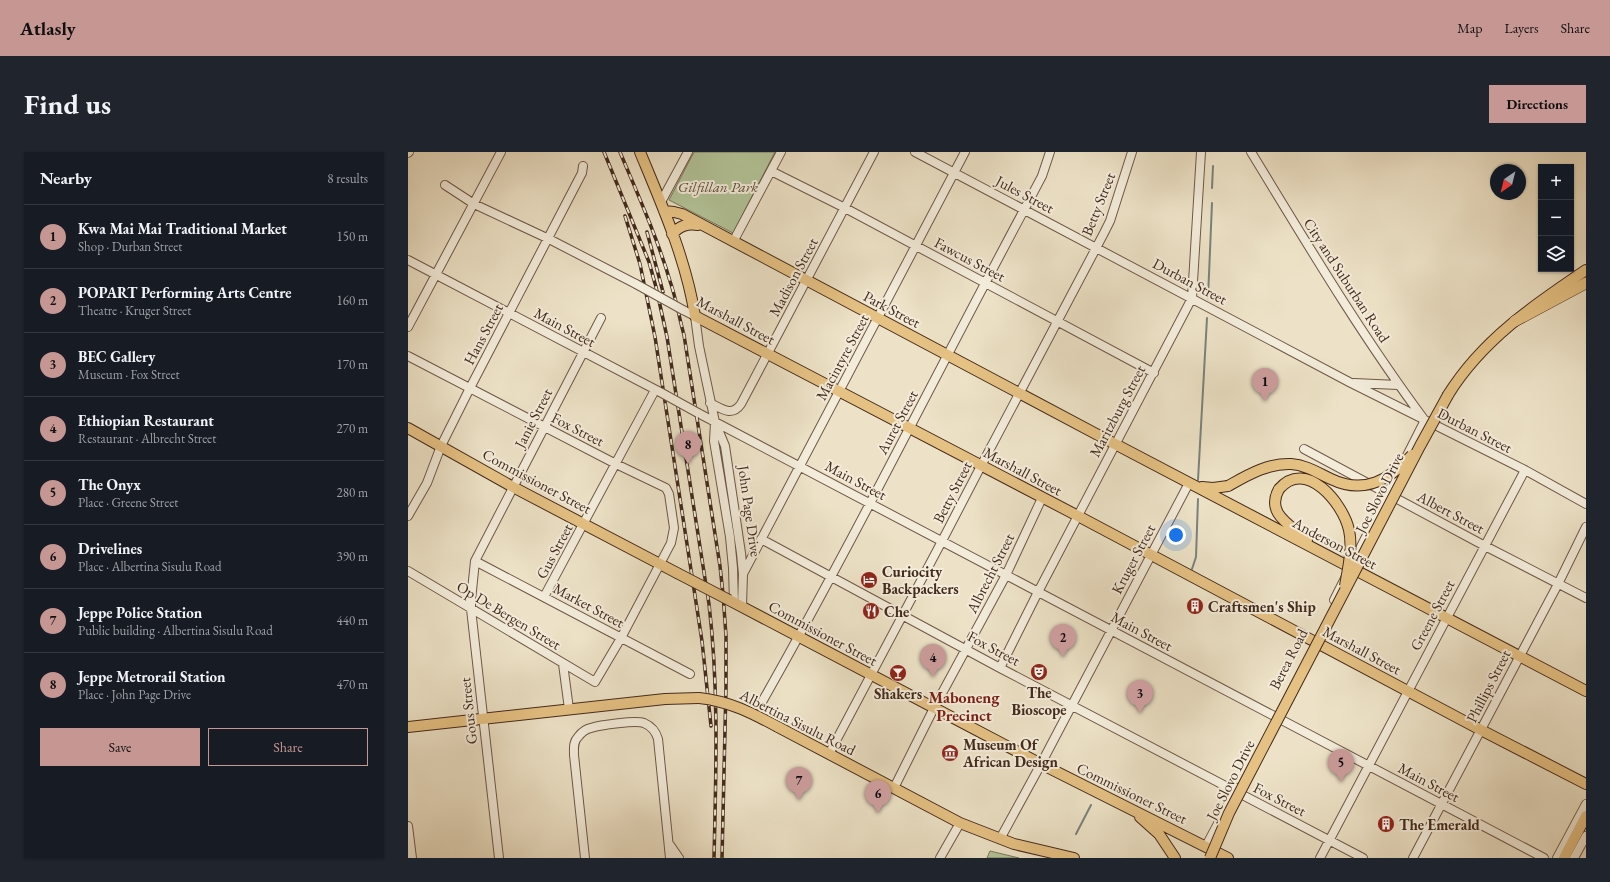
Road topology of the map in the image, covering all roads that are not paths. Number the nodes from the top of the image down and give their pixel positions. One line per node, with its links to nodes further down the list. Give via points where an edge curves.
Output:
1 (501, 152): 16 (street)
2 (640, 152): 17 (main road, John Page Drive)
3 (688, 152): 17 (street)
4 (781, 152): 13 (street)
5 (874, 152): 18 (street, Madison Street)
6 (915, 152): 14 (street, Jules Street)
7 (965, 152): 14 (street, Macintyre Street)
8 (1050, 152): 19 (street, Auret Street, via 1042,176)
9 (1132, 152): 25 (street, Betty Street, via 1110,221)
10 (1201, 152): 33 (street, Maritzburg Street)
11 (1250, 152): 47 (street, City and Suburban Road, via 1327,277)
12 (583, 166): 22 (street, Hans Street, via 582,173)
13 (771, 171): 18 (street, Fawcus Street); 23 (street)
14 (954, 173): 19 (street, Jules Street); 24 (street, Macintyre Street)
15 (445, 185): 16 (street, Marshall Street)
16 (474, 204): 22 (street, Marshall Street); 29 (street)
17 (662, 207): 20 (main road, Park Street, via 682,214); 21 (main road, John Page Drive)
18 (845, 208): 24 (street, Fawcus Street); 30 (street, Madison Street)
19 (1024, 210): 25 (street, Jules Street); 31 (street, Auret Street)
20 (700, 225): 21 (main road, via 684,225); 23 (main road, Park Street)
21 (672, 234): 35 (main road, John Page Drive, via 687,278)
22 (549, 239): 34 (street, Hans Street); 35 (street, Marshall Street, bridge)
23 (734, 242): 30 (main road, Park Street)
24 (916, 246): 31 (street, Fawcus Street); 37 (street, Macintyre Street)
25 (1096, 247): 27 (street, Jules Street); 38 (street, Betty Street)
26 (408, 260): 29 (street, Main Street)
27 (1122, 261): 33 (street, Durban Street)
28 (1586, 270): 39 (main road, Joe Slovo Drive)
29 (436, 275): 34 (street, Main Street); 40 (street)
30 (806, 281): 37 (main road, Park Street); 42 (street, Madison Street)
31 (985, 283): 38 (street, Fawcus Street); 43 (street, Auret Street)
32 (1586, 283): 39 (highway)
33 (1192, 298): 45 (street, Maritzburg Street); 46 (street, Durban Street)
34 (509, 313): 41 (street, Main Street); 48 (street, Hans Street)
35 (695, 316): 42 (main road, Marshall Street); 52 (street, John Page Drive)
36 (601, 318): 41 (street, Janie Street)
37 (878, 318): 43 (main road, Park Street); 50 (street, Macintyre Street)
38 (1058, 321): 45 (street, Fawcus Street); 51 (street, Betty Street)
39 (1515, 321): 61 (main road, Joe Slovo Drive, bridge, via 1480,352 1458,379)
40 (408, 328)
41 (583, 352): 49 (street, Main Street); 56 (street, Janie Street)
42 (768, 354): 50 (main road, Marshall Street); 52 (street, Madison Street, via 739,408 733,412 726,412)
43 (948, 355): 51 (main road, Park Street); 58 (street, Auret Street)
44 (408, 356): 48 (street, Fox Street)
45 (1154, 372): 59 (street, Maritzburg Street)
46 (1351, 383): 47 (street, Durban Street); 55 (street, Durban Street)
47 (1398, 385): 55 (street, City and Suburban Road)
48 (470, 388): 56 (street, Fox Street); 60 (street, Hans Street)
49 (658, 391): 53 (street, Main Street, bridge); 63 (street, Gus Street)
50 (839, 392): 58 (main road, Marshall Street); 64 (street, Macintyre Street)
51 (1019, 393): 54 (main road, Park Street); 65 (street, Betty Street)
52 (710, 403): 53 (street, John Page Drive)
53 (712, 420): 64 (street, Main Street); 86 (street, John Page Drive, via 725,446); 94 (street, John Page Drive, via 733,568)
54 (1071, 420): 59 (main road, Anderson Street)
55 (1425, 420): 66 (street, Durban Street); 69 (street, Berea Road)
56 (544, 427): 63 (street, Fox Street); 68 (street, Janie Street)
57 (408, 428): 60 (main road, Commissioner Street)
58 (909, 428): 65 (main road, Marshall Street); 71 (street, Auret Street)
59 (1115, 444): 67 (main road, Anderson Street); 74 (street, Maritzburg Street)
60 (441, 446): 68 (main road, Commissioner Street); 73 (street, Hans Street, via 427,483)
61 (1420, 446): 67 (main road, bridge, via 1396,472 1369,484 1342,484 1302,466 1282,464 1260,470 1228,486 1213,488); 91 (main road, Joe Slovo Drive, bridge)
62 (1304, 449): 69 (street, Albert Street)
63 (616, 464): 75 (street, Gus Street); 83 (street, Fox Street, via 664,486 667,491 674,528 671,543)
64 (801, 466): 71 (street, Main Street); 77 (street, Macintyre Street)
65 (981, 466): 70 (main road, Marshall Street); 78 (street, Betty Street)
66 (1525, 470): 72 (street, Durban Street); 79 (street, Greene Street)
67 (1192, 484): 80 (main road, Anderson Street); 81 (street, Kruger Street)
68 (513, 487): 75 (main road, Commissioner Street); 82 (street, Janie Street)
69 (1388, 494): 79 (street, Albert Street); 84 (street, Berea Road)
70 (1042, 498): 74 (main road, Marshall Street); 87 (street, Albrecht Street)
71 (870, 503): 78 (street, Main Street); 88 (street, Auret Street)
72 (1586, 504)
73 (408, 516)
74 (1078, 516): 81 (main road, Marshall Street); 90 (street, Maritzburg Street)
75 (585, 523): 83 (main road, Commissioner Street); 92 (street, Gus Street)
76 (1586, 527): 89 (street, Phillips Street)
77 (761, 539): 86 (street, Macintyre Street); 88 (street, Fox Street)
78 (942, 541): 87 (street, Main Street); 96 (street, Betty Street)
79 (1485, 546): 89 (street, Albert Street); 97 (street, Greene Street)
80 (1320, 551): 84 (main road, Anderson Street); 91 (main road, bridge, via 1276,512 1274,501 1279,489 1288,481 1308,481 1327,491 1341,509 1351,540)
81 (1151, 556): 98 (street, Kruger Street); 101 (main road, Marshall Street)
82 (475, 561): 92 (street, Market Street); 95 (street, Gous Street)
83 (660, 564): 94 (main road, Commissioner Street, bridge); 100 (street)
84 (1350, 568): 97 (main road, Anderson Street); 101 (street, Berea Road)
85 (408, 571): 95 (street, Op De Bergen Street)
86 (743, 574): 94 (street, John Page Drive)
87 (1006, 575): 90 (street, Main Street); 102 (street, Albrecht Street)
88 (831, 577): 96 (street, Fox Street); 99 (street, Auret Street)
89 (1558, 584): 93 (street, Albert Street); 103 (street, Phillips Street)
90 (1038, 592): 98 (street, Main Street); 105 (street, Maritzburg Street)
91 (1343, 595): 147 (main road, Joe Slovo Drive, bridge, via 1229,813)
92 (544, 597): 100 (street, Market Street)
93 (1586, 598)
94 (735, 603): 99 (main road, Commissioner Street)
95 (471, 609): 104 (street, Op De Bergen Street); 115 (street, Gous Street)
96 (902, 616): 102 (street, Fox Street); 107 (street, Betty Street)
97 (1447, 618): 103 (main road, Anderson Street); 108 (street, Greene Street)
98 (1111, 630): 111 (street, Kruger Street); 114 (street, Main Street)
99 (799, 637): 107 (main road, Commissioner Street); 110 (street, Auret Street)
100 (621, 638): 104 (street, Op De Bergen Street, via 595,682); 106 (street, Market Street)
101 (1314, 642): 108 (main road, Marshall Street); 114 (street, Berea Road)
102 (967, 650): 105 (street, Fox Street); 112 (street, Albrecht Street)
103 (1519, 656): 109 (main road, Anderson Street); 117 (street, Phillips Street)
104 (563, 664): 113 (street)
105 (1000, 668): 111 (street, Fox Street)
106 (690, 674)
107 (871, 675): 112 (main road, Commissioner Street); 118 (street, Betty Street)
108 (1407, 691): 117 (main road, Marshall Street); 120 (street, Greene Street)
109 (1586, 691)
110 (762, 702)
111 (1072, 705): 119 (street, Kruger Street); 123 (street, Fox Street)
112 (934, 708): 119 (main road, Commissioner Street); 122 (street, Albrecht Street)
113 (569, 710): 115 (main road, Albertina Sisulu Road); 118 (main road, Albertina Sisulu Road, bridge, via 665,699 717,700 731,704)
114 (1275, 717): 120 (street, Main Street); 123 (street, Berea Road)
115 (483, 720): 116 (main road, Albertina Sisulu Road); 139 (street, Gous Street)
116 (408, 727)
117 (1481, 730): 121 (main road, Marshall Street); 124 (street, Phillips Street)
118 (829, 754): 122 (main road, Albertina Sisulu Road)
119 (1041, 764): 126 (main road, Commissioner Street); 132 (street, Kruger Street)
120 (1370, 766): 124 (street, Main Street); 133 (street, Greene Street)
121 (1586, 784)
122 (894, 788): 128 (main road, Albertina Sisulu Road)
123 (1235, 791): 133 (street, Fox Street); 136 (street, Berea Road)
124 (1441, 804): 151 (street, Phillips Street); 152 (street, Main Street)
125 (1586, 804): 153 (street)
126 (1128, 807): 136 (main road, Commissioner Street); 146 (main road, via 1159,834)
127 (1586, 816): 137 (main road)
128 (960, 823): 132 (main road, Albertina Sisulu Road); 143 (street)
129 (1586, 825): 137 (main road)
130 (408, 826): 138 (street)
131 (1586, 836): 137 (street)
132 (1000, 839): 135 (main road, Albertina Sisulu Road)
133 (1329, 840): 149 (street, Greene Street); 150 (street, Fox Street)
134 (670, 844): 140 (street, via 656,734 644,723 634,722 591,728 582,732 575,740 574,755); 141 (street); 142 (street)
135 (1014, 844): 144 (main road, Albertina Sisulu Road, via 1026,851); 145 (main road, Albertina Sisulu Road)
136 (1206, 846): 148 (main road, Commissioner Street)
137 (1569, 856)
138 (412, 858)
139 (499, 858)
140 (585, 858)
141 (670, 858)
142 (679, 858)
143 (940, 858)
144 (1049, 858)
145 (1074, 858)
146 (1175, 858)
147 (1210, 858)
148 (1228, 858)
149 (1320, 858)
150 (1363, 858)
151 (1413, 858)
152 (1544, 858)
153 (1557, 858)

